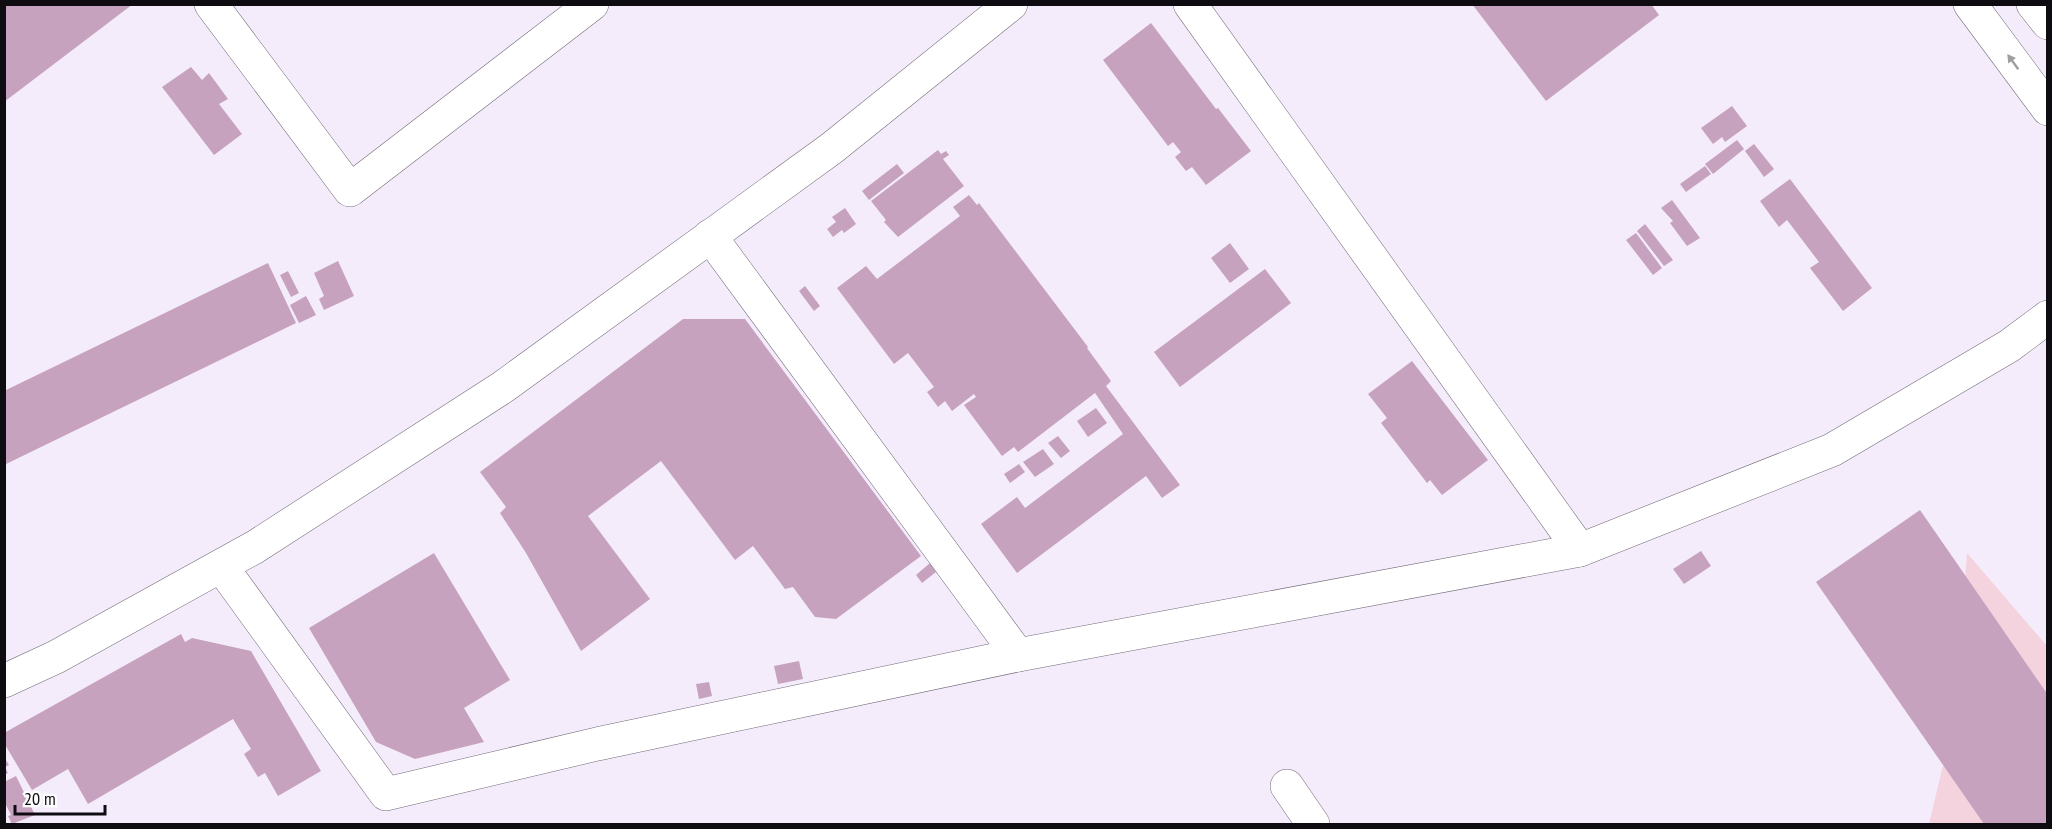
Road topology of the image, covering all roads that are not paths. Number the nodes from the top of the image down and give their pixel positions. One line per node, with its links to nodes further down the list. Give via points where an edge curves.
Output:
1 (212, 4): 2 (street, via 350,190)
2 (591, 4)
3 (1011, 4): 9 (street, via 832,148)
4 (1190, 4): 11 (street)
5 (1970, 4): 8 (street, one-way to 5)
6 (2033, 4): 7 (street)
7 (2048, 23)
8 (2048, 109)
9 (710, 236): 12 (street, via 503,387); 13 (street)
10 (2048, 317): 11 (street, via 2009,346 1832,450)
11 (1580, 550): 13 (street)
12 (221, 566): 13 (street, via 386,794 597,744); 14 (street, via 56,657)
13 (1018, 655)
14 (4, 681)
15 (1287, 786): 16 (street)
16 (1313, 825)

